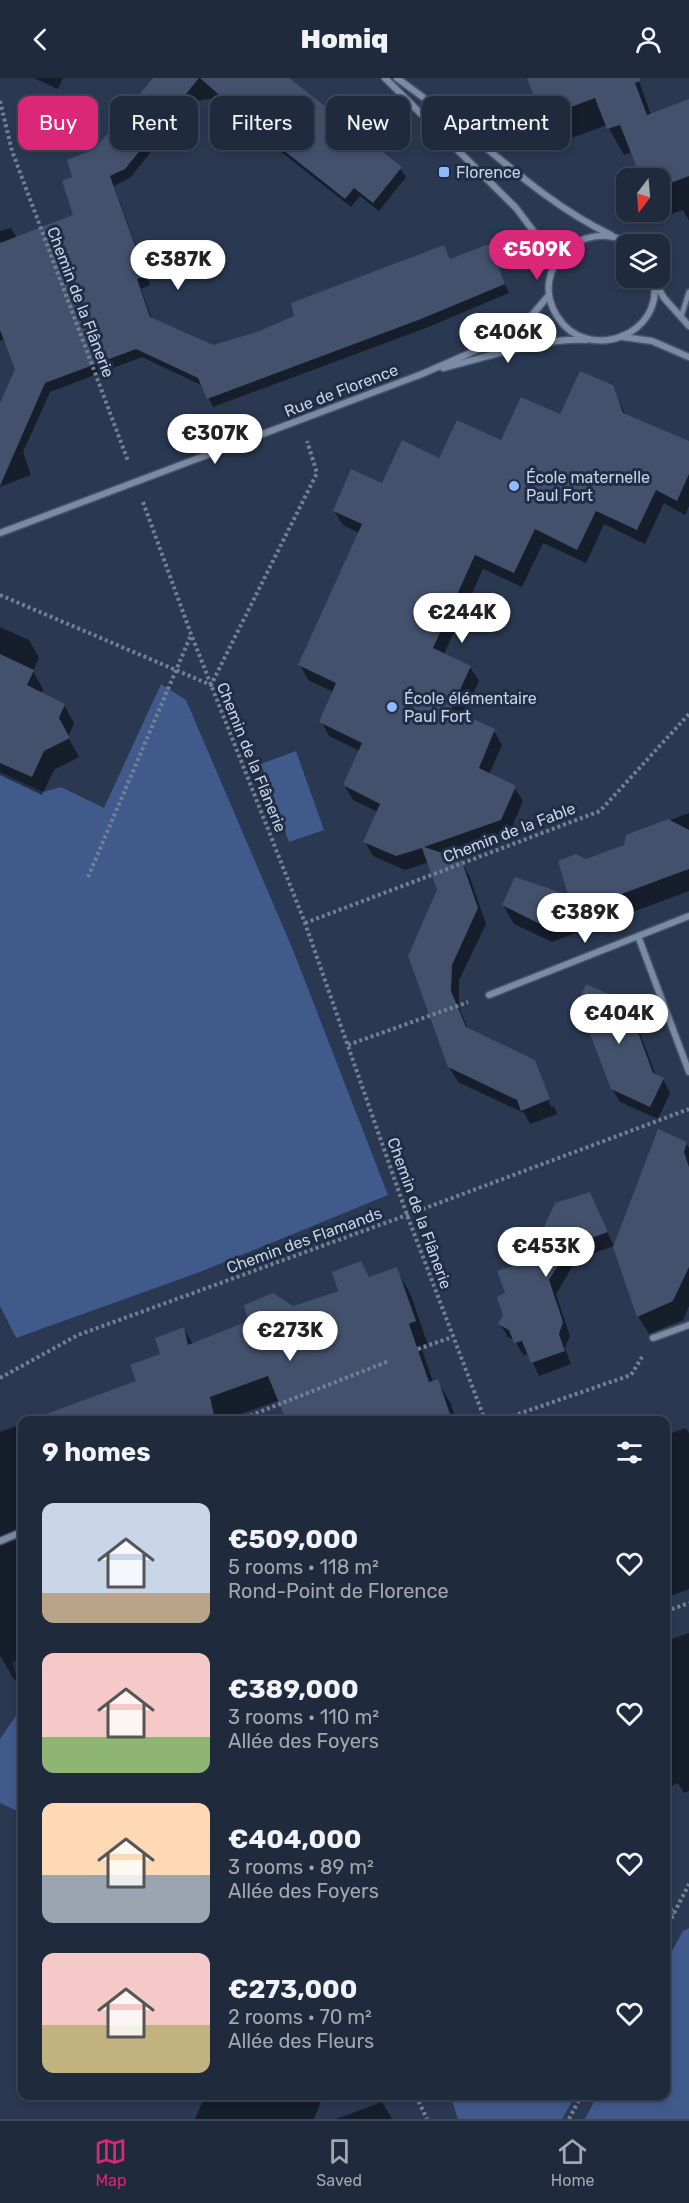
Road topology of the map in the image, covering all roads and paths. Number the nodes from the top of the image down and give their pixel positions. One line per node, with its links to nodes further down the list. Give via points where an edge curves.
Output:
1 (385, 78): 5 (street, via 516,208 544,245)
2 (397, 78): 4 (street, via 544,195 582,221)
3 (0, 101): 17 (path, Chemin de la Flânerie, via 12,151)
4 (616, 237): 5 (street, via 578,241 558,257)
5 (552, 269): 9 (street)
6 (654, 288): 12 (street, via 650,311 638,327)
7 (658, 288): 10 (street)
8 (689, 292): 10 (lane)
9 (549, 295): 13 (street, via 564,325); 15 (street, Rue de Florence, via 513,332)
10 (681, 318): 11 (street)
11 (689, 326)
12 (622, 337): 13 (street, Rue de Florence); 14 (street, Rue de Florence, via 652,341)
13 (594, 341): 15 (street, Rue de Florence, via 557,341)
14 (689, 357)
15 (422, 374): 16 (street, Rue de Florence)
16 (301, 420): 17 (street, Rue de Florence); 22 (path, via 317,473)
17 (136, 482): 18 (street, Rue de Florence); 20 (path, Chemin de la Flânerie)
18 (0, 533)
19 (0, 595): 21 (path)
20 (191, 634): 21 (path); 22 (path, Chemin de la Flânerie)
21 (176, 670): 22 (path); 24 (path)
22 (211, 685): 26 (path, Chemin de la Flânerie)
23 (689, 714): 26 (path, Chemin de la Fable, via 600,810)
24 (88, 877)
25 (689, 916): 27 (street)
26 (305, 923): 29 (path, Chemin de la Flânerie)
27 (638, 936): 28 (street); 30 (street)
28 (489, 995): 29 (path)
29 (348, 1045): 32 (path, Chemin de la Flânerie)
30 (689, 1072)
31 (689, 1108): 32 (path, Chemin des Flamands)
32 (408, 1215): 34 (path, Chemin de la Flânerie); 38 (path, Chemin des Flamands, via 78,1335)
33 (689, 1325): 35 (street)
34 (452, 1337): 36 (path); 40 (path, Chemin de la Flânerie)
35 (653, 1338): 41 (path, via 631,1375)
36 (418, 1349)
37 (389, 1361): 39 (path)
38 (0, 1378)
39 (249, 1416)
40 (483, 1416)
41 (513, 1416)
42 (18, 1534): 43 (street)
43 (0, 1541)
44 (689, 1603): 45 (path)
45 (670, 1610)
46 (689, 1884): 48 (path)
47 (670, 1908): 48 (path)
48 (673, 1916): 49 (path)
49 (670, 1922)
50 (418, 2100): 52 (path)
51 (579, 2100): 53 (path)
52 (427, 2119)
53 (569, 2119)

